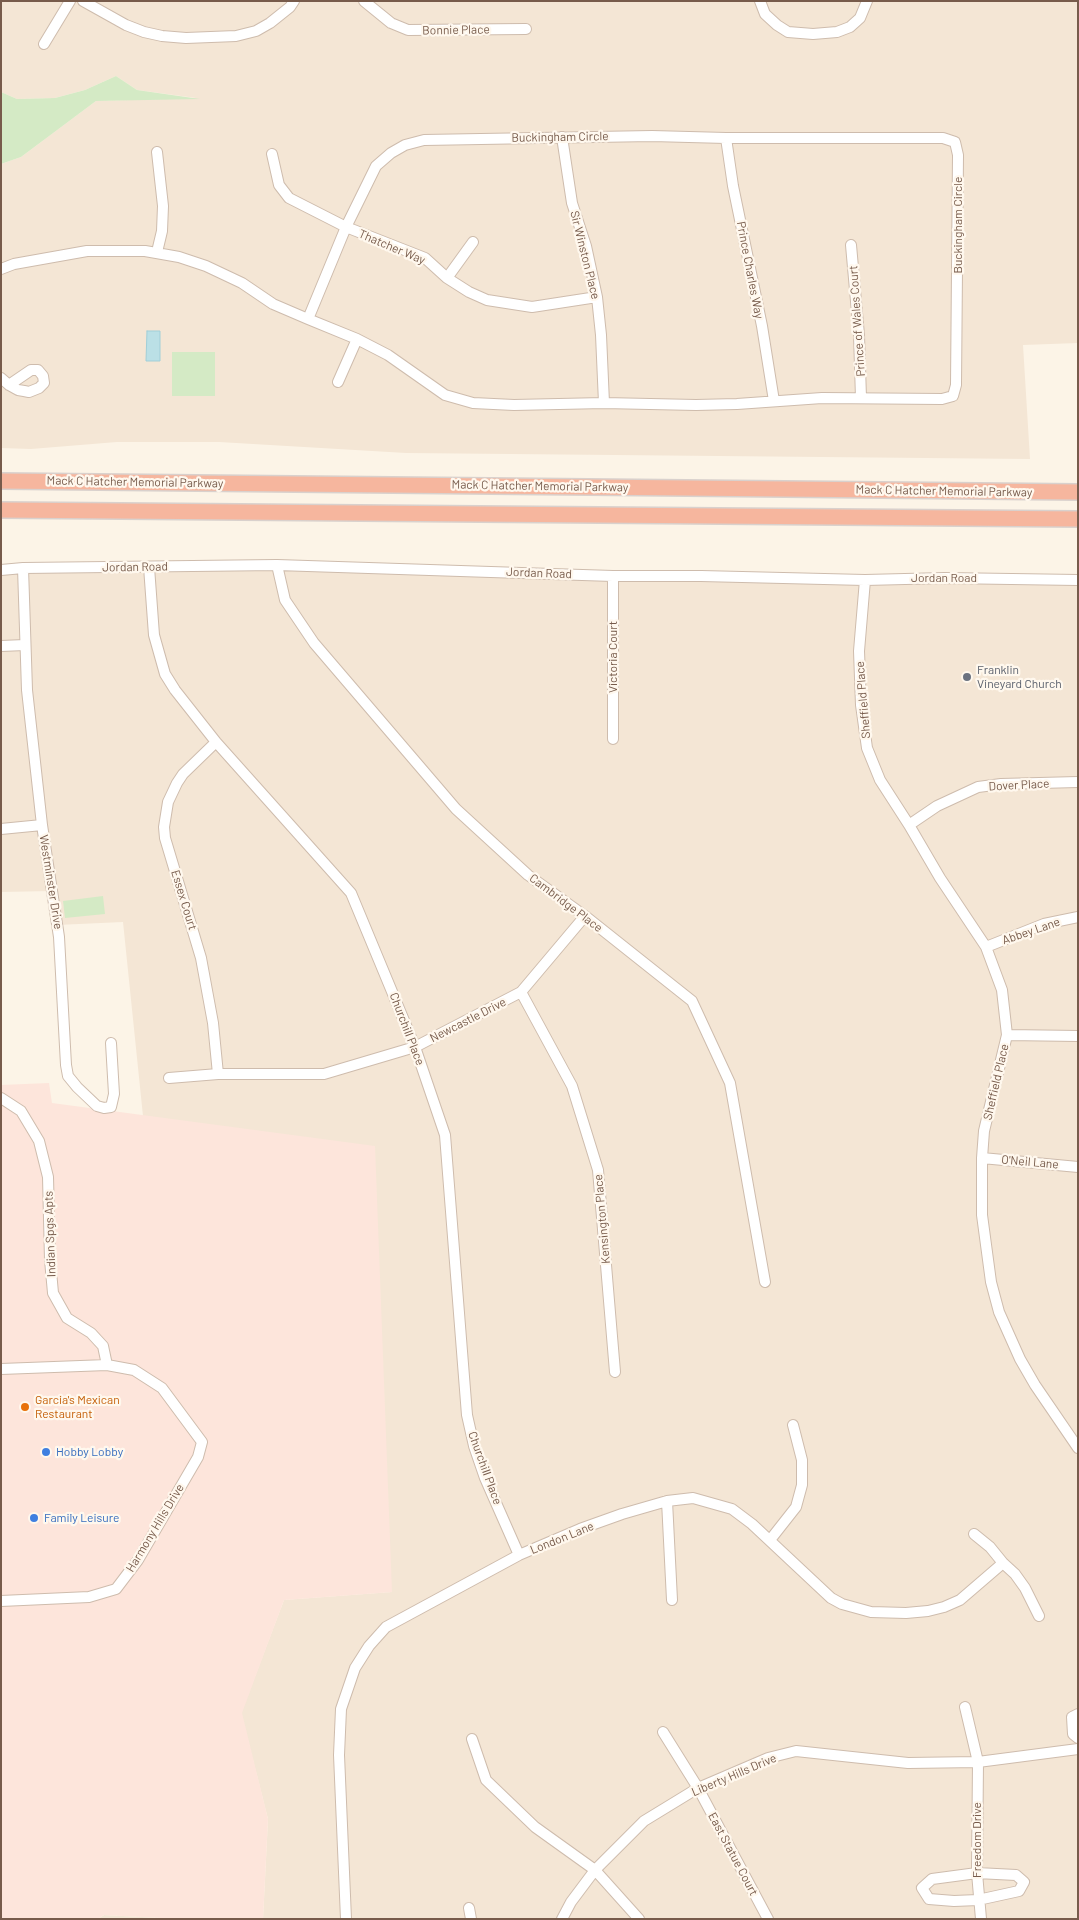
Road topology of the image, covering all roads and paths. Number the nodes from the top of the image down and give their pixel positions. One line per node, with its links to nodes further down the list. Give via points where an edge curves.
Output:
1 (70, 1): 8 (street)
2 (83, 1): 3 (street, via 144,32 195,38 236,36 256,31)
3 (294, 1)
4 (364, 1): 7 (street, Bonnie Place, via 391,24 408,30)
5 (760, 1): 6 (street, via 765,14 776,25 788,32 813,34 850,27 860,18)
6 (867, 1)
7 (526, 29)
8 (44, 44)
9 (562, 137): 10 (street, Buckingham Circle); 13 (street, Buckingham Circle, via 442,139 405,145 391,152 376,166); 19 (street, Sir Winston Place, via 572,203)
10 (726, 138): 23 (street, Buckingham Circle, via 943,138 955,142 958,156 958,355 953,396 942,399); 24 (street, Prince Charles Way)
11 (157, 152): 16 (street, via 163,206)
12 (272, 154): 13 (street, Thatcher Way, via 279,185 290,198)
13 (346, 227): 18 (street, Thatcher Way, via 425,258); 20 (street, Buckingham Circle)
14 (473, 242): 18 (street)
15 (851, 245): 23 (street, Prince of Wales Court)
16 (157, 252): 17 (street, Buckingham Circle, via 87,251); 20 (street, Buckingham Circle, via 206,266 242,283 273,304)
17 (1, 269)
18 (447, 278): 19 (street, Thatcher Way, via 486,300 508,304 532,307)
19 (597, 297): 25 (street, Sir Winston Place)
20 (308, 319): 21 (street, Buckingham Circle)
21 (358, 339): 22 (street); 25 (street, Buckingham Circle, via 388,354 445,395 473,403)
22 (338, 382)
23 (862, 398): 24 (street, Buckingham Circle)
24 (774, 401): 25 (street, Buckingham Circle, via 696,405)
25 (604, 403)
26 (1, 481): 27 (highway, Mack C Hatcher Memorial Parkway)
27 (1078, 492)
28 (1, 510): 29 (highway, Mack C Hatcher Memorial Parkway)
29 (1078, 519)
30 (277, 565): 31 (street, Jordan Road); 34 (street, Jordan Road); 45 (street, Cambridge Place, via 285,600 314,644 456,809 528,875)
31 (149, 567): 32 (street, Jordan Road); 40 (street, Churchill Place, via 154,635 165,674)
32 (23, 568): 33 (street, Jordan Road); 37 (street, Westminster Drive)
33 (1, 570)
34 (613, 576): 35 (street, Jordan Road); 39 (street, Victoria Court)
35 (865, 580): 36 (street, Jordan Road); 43 (street, Sheffield Place, via 859,651 867,748 880,780)
36 (1078, 580)
37 (25, 645): 38 (street); 42 (street, Westminster Drive)
38 (1, 646)
39 (613, 739)
40 (216, 742): 52 (street, Churchill Place, via 351,894); 53 (street, Essex Court, via 177,783 168,802 164,827 201,958)
41 (1078, 782): 43 (street, Dover Place, via 978,787 937,806)
42 (42, 825): 44 (street); 51 (street, Westminster Drive, via 59,937 68,1076 104,1108 111,1107 114,1094)
43 (909, 825): 47 (street, Sheffield Place)
44 (1, 829)
45 (585, 916): 48 (street, Newcastle Drive); 58 (street, Cambridge Place, via 692,1001 730,1083)
46 (1078, 917): 47 (street, Abbey Lane, via 1044,924)
47 (986, 947): 49 (street, Sheffield Place, via 1002,990)
48 (521, 992): 52 (street, Newcastle Drive); 61 (street, Kensington Place, via 572,1086 598,1170)
49 (1007, 1034): 50 (street); 56 (street, Sheffield Place, via 984,1131)
50 (1078, 1036)
51 (111, 1043)
52 (415, 1046): 53 (street, Newcastle Drive, via 324,1074); 67 (street, Churchill Place, via 444,1135 467,1414 485,1478)
53 (218, 1074): 54 (street, Newcastle Drive)
54 (169, 1078)
55 (1, 1098): 59 (street, Indian Spgs Apts, via 21,1111 39,1141 48,1177 53,1293 67,1318 91,1333 103,1346)
56 (982, 1158): 57 (street, O'Neil Lane); 63 (street, Sheffield Place, via 984,1237 999,1312 1031,1378)
57 (1078, 1167)
58 (765, 1282)
59 (107, 1365): 60 (street); 70 (street, Harmony Hills Drive, via 134,1370 162,1388 202,1442 198,1457 138,1560 116,1589 89,1597)
60 (1, 1369)
61 (615, 1372)
62 (793, 1425): 66 (street, via 802,1460 802,1485 796,1507)
63 (1078, 1448)
64 (667, 1501): 66 (street, London Lane, via 694,1498 727,1507); 67 (street, London Lane, via 580,1529); 69 (street)
65 (974, 1534): 68 (street)
66 (770, 1540): 68 (street, London Lane, via 830,1598 884,1614 944,1607 960,1600)
67 (520, 1555): 83 (street, London Lane, via 386,1627 355,1668 342,1709 339,1755)
68 (1003, 1563): 71 (street, via 1025,1588)
69 (672, 1600)
70 (1, 1601)
71 (1039, 1616)
72 (965, 1708): 78 (street, Freedom Drive)
73 (1078, 1714): 75 (street, via 1072,1717 1073,1734)
74 (664, 1732): 79 (street, East Statue Court)
75 (1078, 1738)
76 (472, 1739): 80 (street, via 486,1780 535,1827)
77 (1078, 1749): 78 (street, Liberty Hills Drive)
78 (978, 1762): 79 (street, Liberty Hills Drive, via 908,1762 796,1751 768,1758); 81 (street, Freedom Drive)
79 (698, 1788): 80 (street, Liberty Hills Drive, via 644,1821); 86 (street, East Statue Court)
80 (595, 1870): 84 (street, Liberty Hills Drive); 85 (street)
81 (977, 1873): 82 (street, Freedom Drive); 82 (street, via 1016,1875 1024,1882 1019,1892); 82 (street, via 932,1879 922,1888 929,1899)
82 (978, 1900): 87 (street, Freedom Drive)
83 (346, 1919)
84 (562, 1919)
85 (639, 1919)
86 (768, 1919)
87 (981, 1919)

